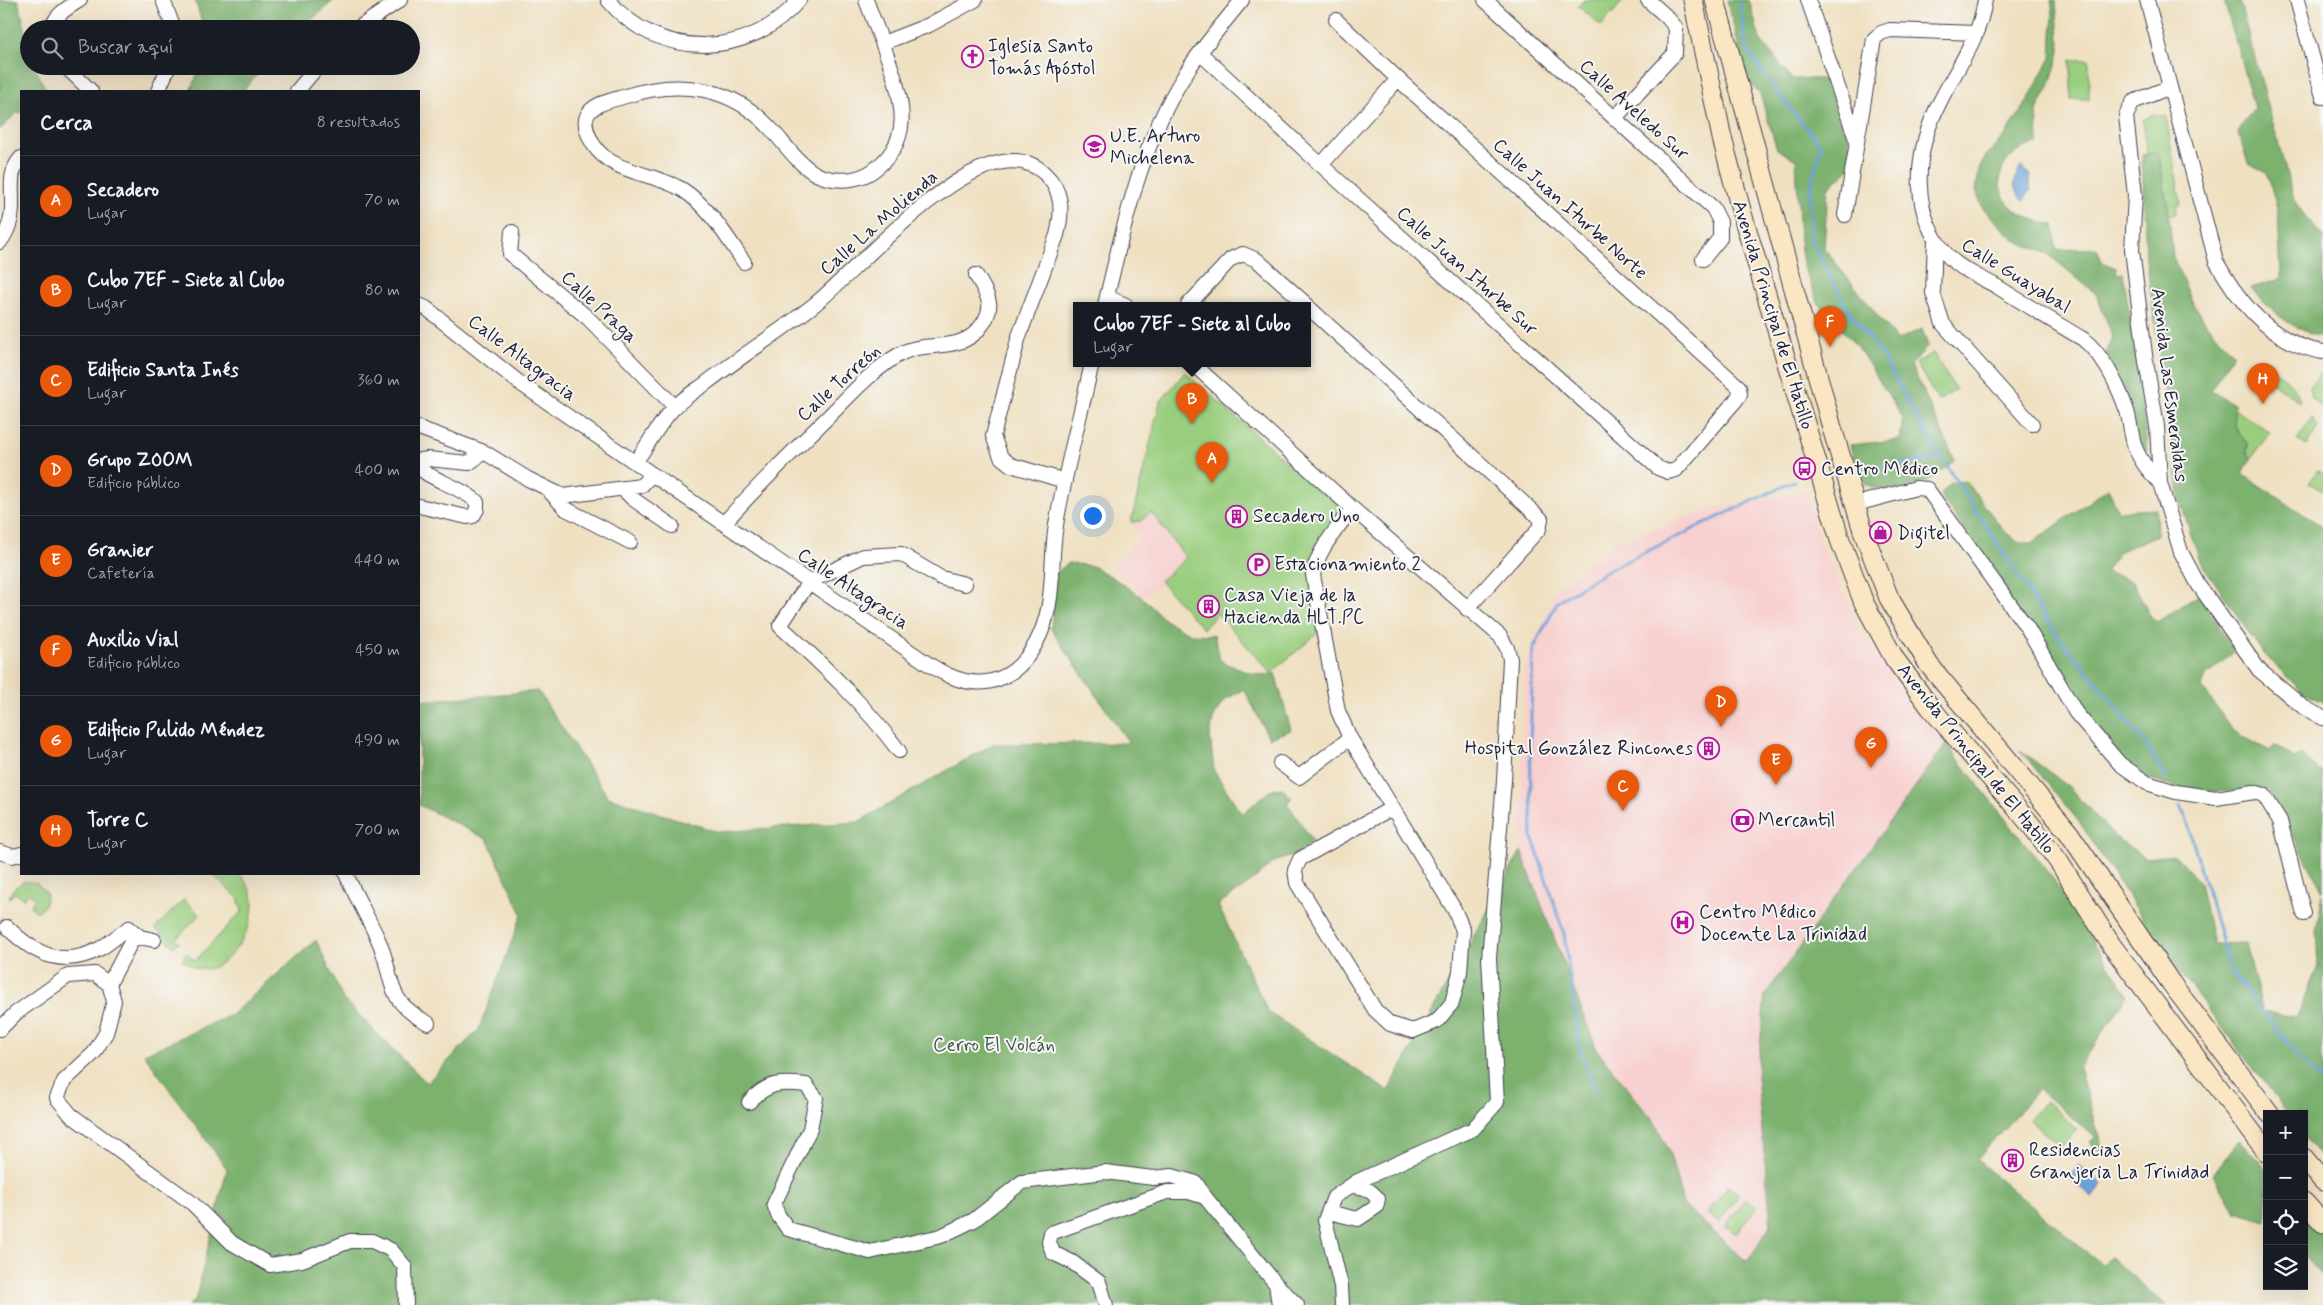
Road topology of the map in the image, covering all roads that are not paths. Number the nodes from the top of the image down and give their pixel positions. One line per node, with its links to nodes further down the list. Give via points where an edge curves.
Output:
1 (80, 0): 17 (street)
2 (163, 0): 18 (street)
3 (400, 0): 19 (street)
4 (608, 0): 5 (street, via 626,18 658,36 691,45 724,44 755,35 784,17)
5 (799, 0)
6 (866, 0): 22 (street)
7 (975, 0): 22 (street, via 929,25)
8 (1242, 0): 23 (street)
9 (1485, 0): 33 (street, Calle Aveledo Sur)
10 (1648, 0): 33 (street, via 1676,28 1674,52)
11 (1693, 0): 91 (main road, Avenida Principal de El Hatillo, via 1741,210 1840,540 1864,603 1894,658 1930,707 2054,855 2112,946)
12 (1715, 0): 66 (main road, Avenida Principal de El Hatillo)
13 (1808, 0): 34 (street)
14 (1985, 0): 21 (street, Calle Guayabal)
15 (2147, 0): 28 (street)
16 (2297, 0): 32 (street)
17 (54, 20)
18 (171, 20)
19 (370, 20)
20 (1336, 20): 27 (street, Calle Juan Iturbe Norte)
21 (1977, 34): 34 (street, via 1890,30 1874,39); 39 (street, Calle Guayabal, via 1968,54 1948,82 1922,149 1921,194 1926,224)
22 (883, 43): 42 (street, via 900,92 902,126 890,154 859,178 839,180 817,174 805,167 747,107 721,94 694,87 644,91 589,111 585,118 589,136 603,156 683,190 710,215)
23 (1200, 53): 36 (street, Calle Juan Iturbe Sur); 44 (street, via 1170,101 1143,163 1123,225)
24 (74, 75): 29 (street)
25 (165, 75): 30 (street)
26 (310, 75): 31 (street)
27 (1398, 79): 36 (street); 55 (street, Calle Juan Iturbe Norte, via 1739,387 1740,394)
28 (2170, 87): 49 (street, via 2216,261 2234,293 2261,321 2294,343); 62 (street, Avenida Las Esmeraldas, via 2133,102 2126,116 2135,195 2132,250 2157,426)
29 (90, 90)
30 (158, 90)
31 (298, 90)
32 (2323, 97)
33 (1615, 118): 41 (street, Calle Aveledo Sur, via 1713,208 1720,222 1720,238)
34 (1857, 141): 37 (street)
35 (20, 159): 40 (street, via 7,180 11,217)
36 (1321, 166): 55 (street, Calle Juan Iturbe Sur, via 1658,468 1668,472 1676,470)
37 (1845, 215)
38 (512, 232): 52 (street, Calle Praga, via 510,254 588,318)
39 (1935, 239): 53 (street, via 1932,293 1943,324); 62 (street, Calle Guayabal, via 1960,266 2084,339 2095,349 2127,411 2136,451 2146,469)
40 (0, 242)
41 (1703, 259)
42 (744, 262)
43 (976, 276): 68 (street, Calle Torreón, via 989,297 990,309 978,330 960,342 913,349 885,364)
44 (1106, 301)
45 (1191, 302): 46 (street, via 1231,259 1243,254 1257,260)
46 (1304, 302)
47 (420, 305): 57 (street, Calle Altagracia, via 520,384)
48 (1311, 309): 73 (street, via 1541,518 1538,529)
49 (2323, 352)
50 (1091, 367): 61 (street, Calle Altagracia)
51 (1196, 367): 67 (street)
52 (675, 407): 57 (street, Calle La Molienda); 61 (street, Calle La Molienda, via 816,304 940,192 992,164 1007,160 1029,162 1054,183 1062,206 1061,218 1019,336 993,436 1001,457 1011,465)
53 (2032, 424)
54 (420, 428): 56 (street)
55 (1710, 431)
56 (484, 452): 58 (street, via 469,463 428,459 421,460); 64 (street)
57 (635, 462): 60 (street, Calle Altagracia)
58 (420, 467)
59 (420, 467): 65 (street, via 428,475 472,496 477,502 477,509 473,516 467,517)
60 (652, 474): 63 (street, via 641,486); 68 (street, Calle Altagracia)
61 (1065, 481): 71 (street, Calle Altagracia, via 1056,526 1050,598 1041,633 1022,663 1001,679 978,682 950,676)
62 (2160, 483): 74 (street, Avenida Las Esmeraldas, via 2181,552 2217,613 2259,670)
63 (623, 489): 64 (street, via 563,496); 69 (street, via 632,499)
64 (549, 491): 70 (street, via 566,509)
65 (420, 506)
66 (1856, 506): 82 (street, via 1927,489 2028,630 2076,713 2120,764 2147,784 2216,798 2254,792 2264,795 2280,821); 90 (main road, Avenida Principal de El Hatillo, via 1888,598 1929,665 2069,833 2171,983)
67 (1352, 508): 73 (street); 75 (street, via 1314,564 1313,575 1338,711)
68 (724, 523): 71 (street, Calle Altagracia)
69 (672, 526)
70 (630, 542)
71 (809, 582): 72 (street, via 864,556 891,553 901,554 941,578); 76 (street, via 780,626 853,695)
72 (965, 584)
73 (1467, 609): 94 (street, via 1500,636 1510,659 1504,781 1489,958 1497,1102 1473,1129)
74 (2323, 718)
75 (1350, 738): 77 (street, via 1299,777); 78 (street)
76 (899, 751)
77 (1280, 763)
78 (1392, 808): 78 (street, via 1464,930 1460,972 1452,1003 1437,1021 1413,1031 1390,1024 1375,1010 1296,883 1295,870 1300,859)
79 (0, 852): 80 (street, via 12,856)
80 (20, 854)
81 (346, 875): 87 (street, via 378,939 399,1003 413,1016)
82 (2304, 914)
83 (8, 927): 84 (street, via 38,953 54,959 91,953 129,928)
84 (140, 937): 85 (street); 86 (street, via 131,942)
85 (154, 940)
86 (109, 984): 88 (street, via 94,974 68,976 16,1013); 100 (street, via 114,1001 106,1033 94,1053 64,1081 58,1098 71,1115 192,1203 232,1242 270,1265 302,1260 350,1241 372,1241 390,1250 405,1267)
87 (428, 1023)
88 (0, 1029)
89 (749, 1102): 95 (street, via 762,1088 786,1083 806,1085 816,1098 810,1129 774,1204 778,1215 788,1229 870,1252 941,1236 974,1220 1022,1182 1105,1172 1153,1178 1172,1176 1196,1183)
90 (2267, 1110)
91 (2263, 1147)
92 (2308, 1163): 93 (main road)
93 (2323, 1181)
94 (1350, 1186): 97 (street, via 1334,1197); 97 (street, via 1362,1186 1372,1191 1378,1199 1376,1207 1358,1219)
95 (1205, 1197): 99 (street); 101 (street, via 1189,1192 1167,1192 1051,1233 1049,1242 1053,1253 1072,1262 1099,1282)
96 (2308, 1206): 98 (main road)
97 (1328, 1212): 104 (street, via 1326,1220 1341,1286)
98 (2323, 1223)
99 (1276, 1284): 102 (street); 103 (street)
100 (406, 1305)
101 (1106, 1305)
102 (1279, 1305)
103 (1297, 1305)
104 (1342, 1305)

